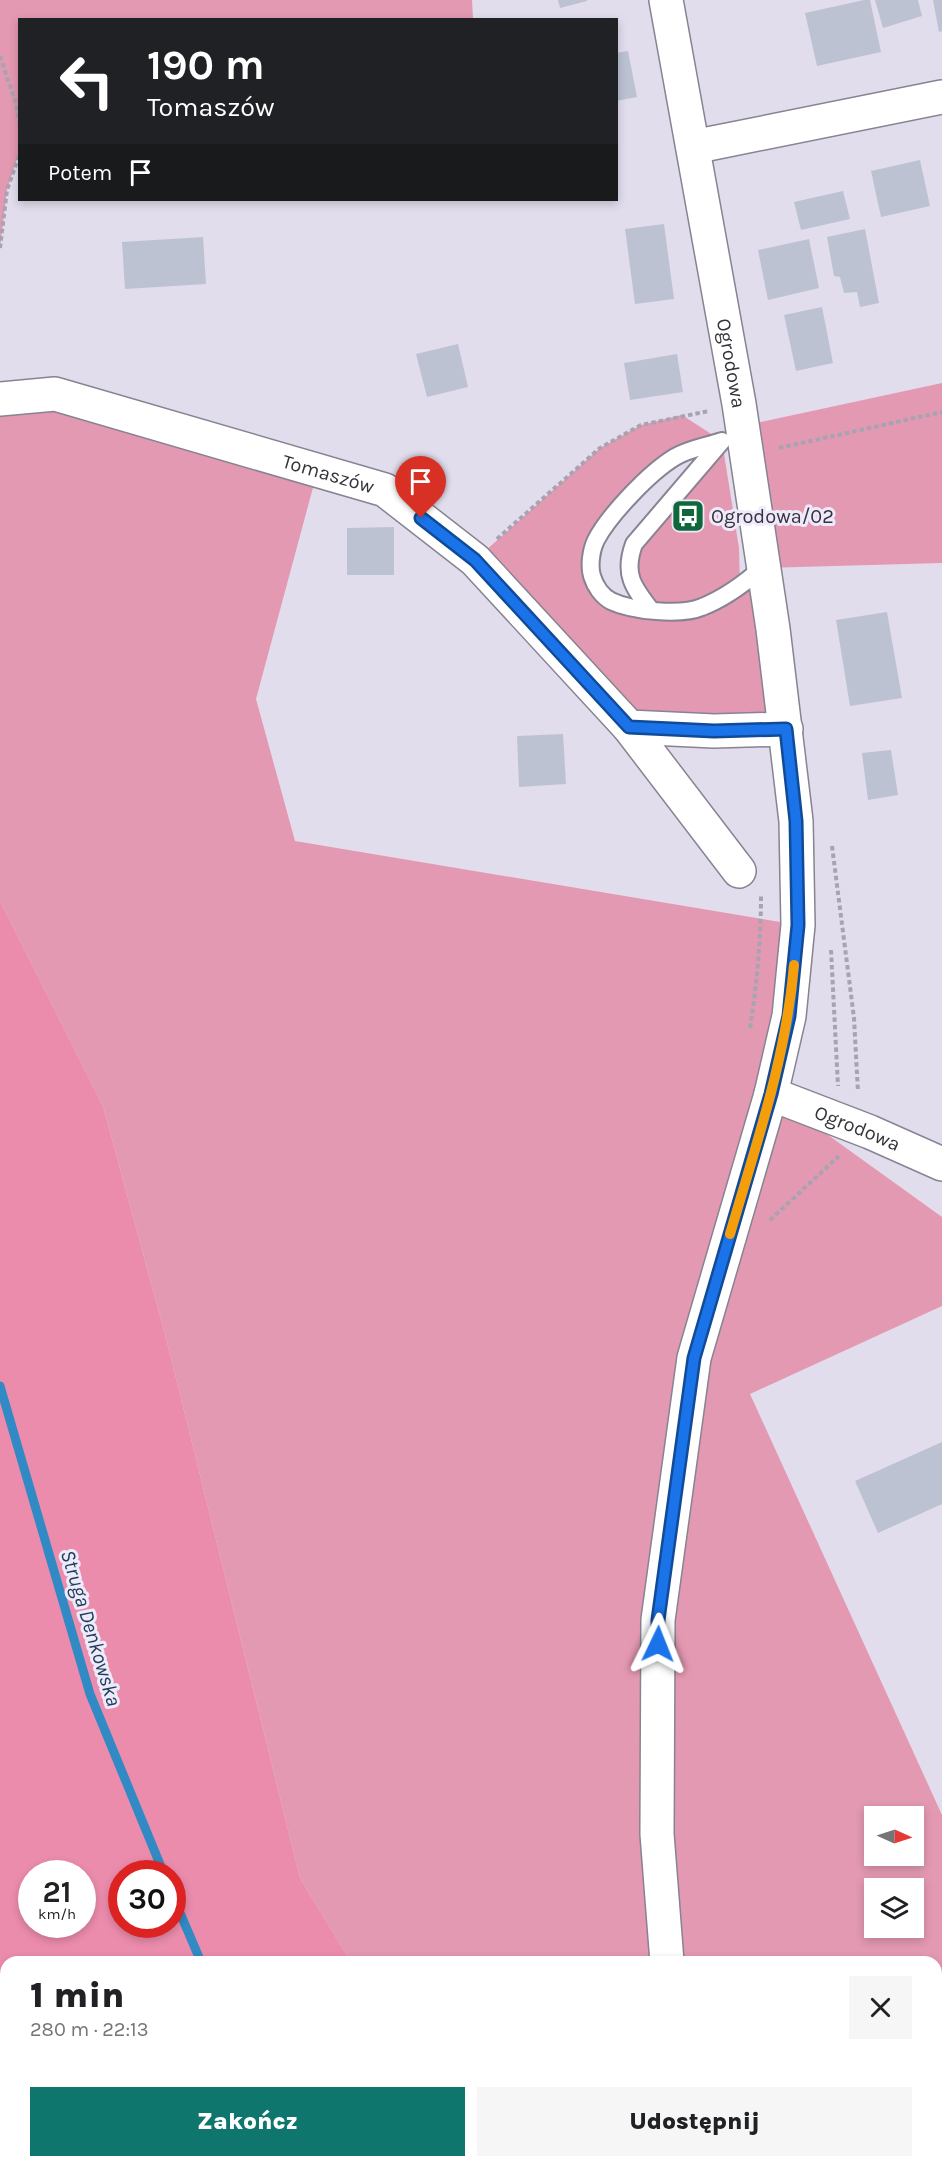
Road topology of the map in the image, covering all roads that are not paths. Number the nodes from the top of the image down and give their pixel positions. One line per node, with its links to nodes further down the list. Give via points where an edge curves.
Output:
1 (666, 0): 3 (street, Ogrodowa)
2 (942, 97): 3 (street)
3 (693, 147): 5 (street, Ogrodowa)
4 (0, 399): 8 (street, Tomaszów, via 55,393 384,489 475,560)
5 (737, 441): 6 (street, Ogrodowa); 7 (lane, via 634,544 630,578); 7 (lane, via 675,457 640,486 595,542 591,559 597,589 609,600)
6 (763, 567): 7 (lane, via 740,586 699,609); 9 (street, Ogrodowa)
7 (651, 610)
8 (629, 727): 9 (street); 10 (street, Tomaszów)
9 (786, 729): 11 (street, Ogrodowa, via 796,821 798,925 789,1016)
10 (750, 880)
11 (771, 1094): 12 (street, Ogrodowa); 13 (street, Ogrodowa, via 694,1358 658,1620 657,1834)
12 (942, 1164)
13 (667, 1956)

